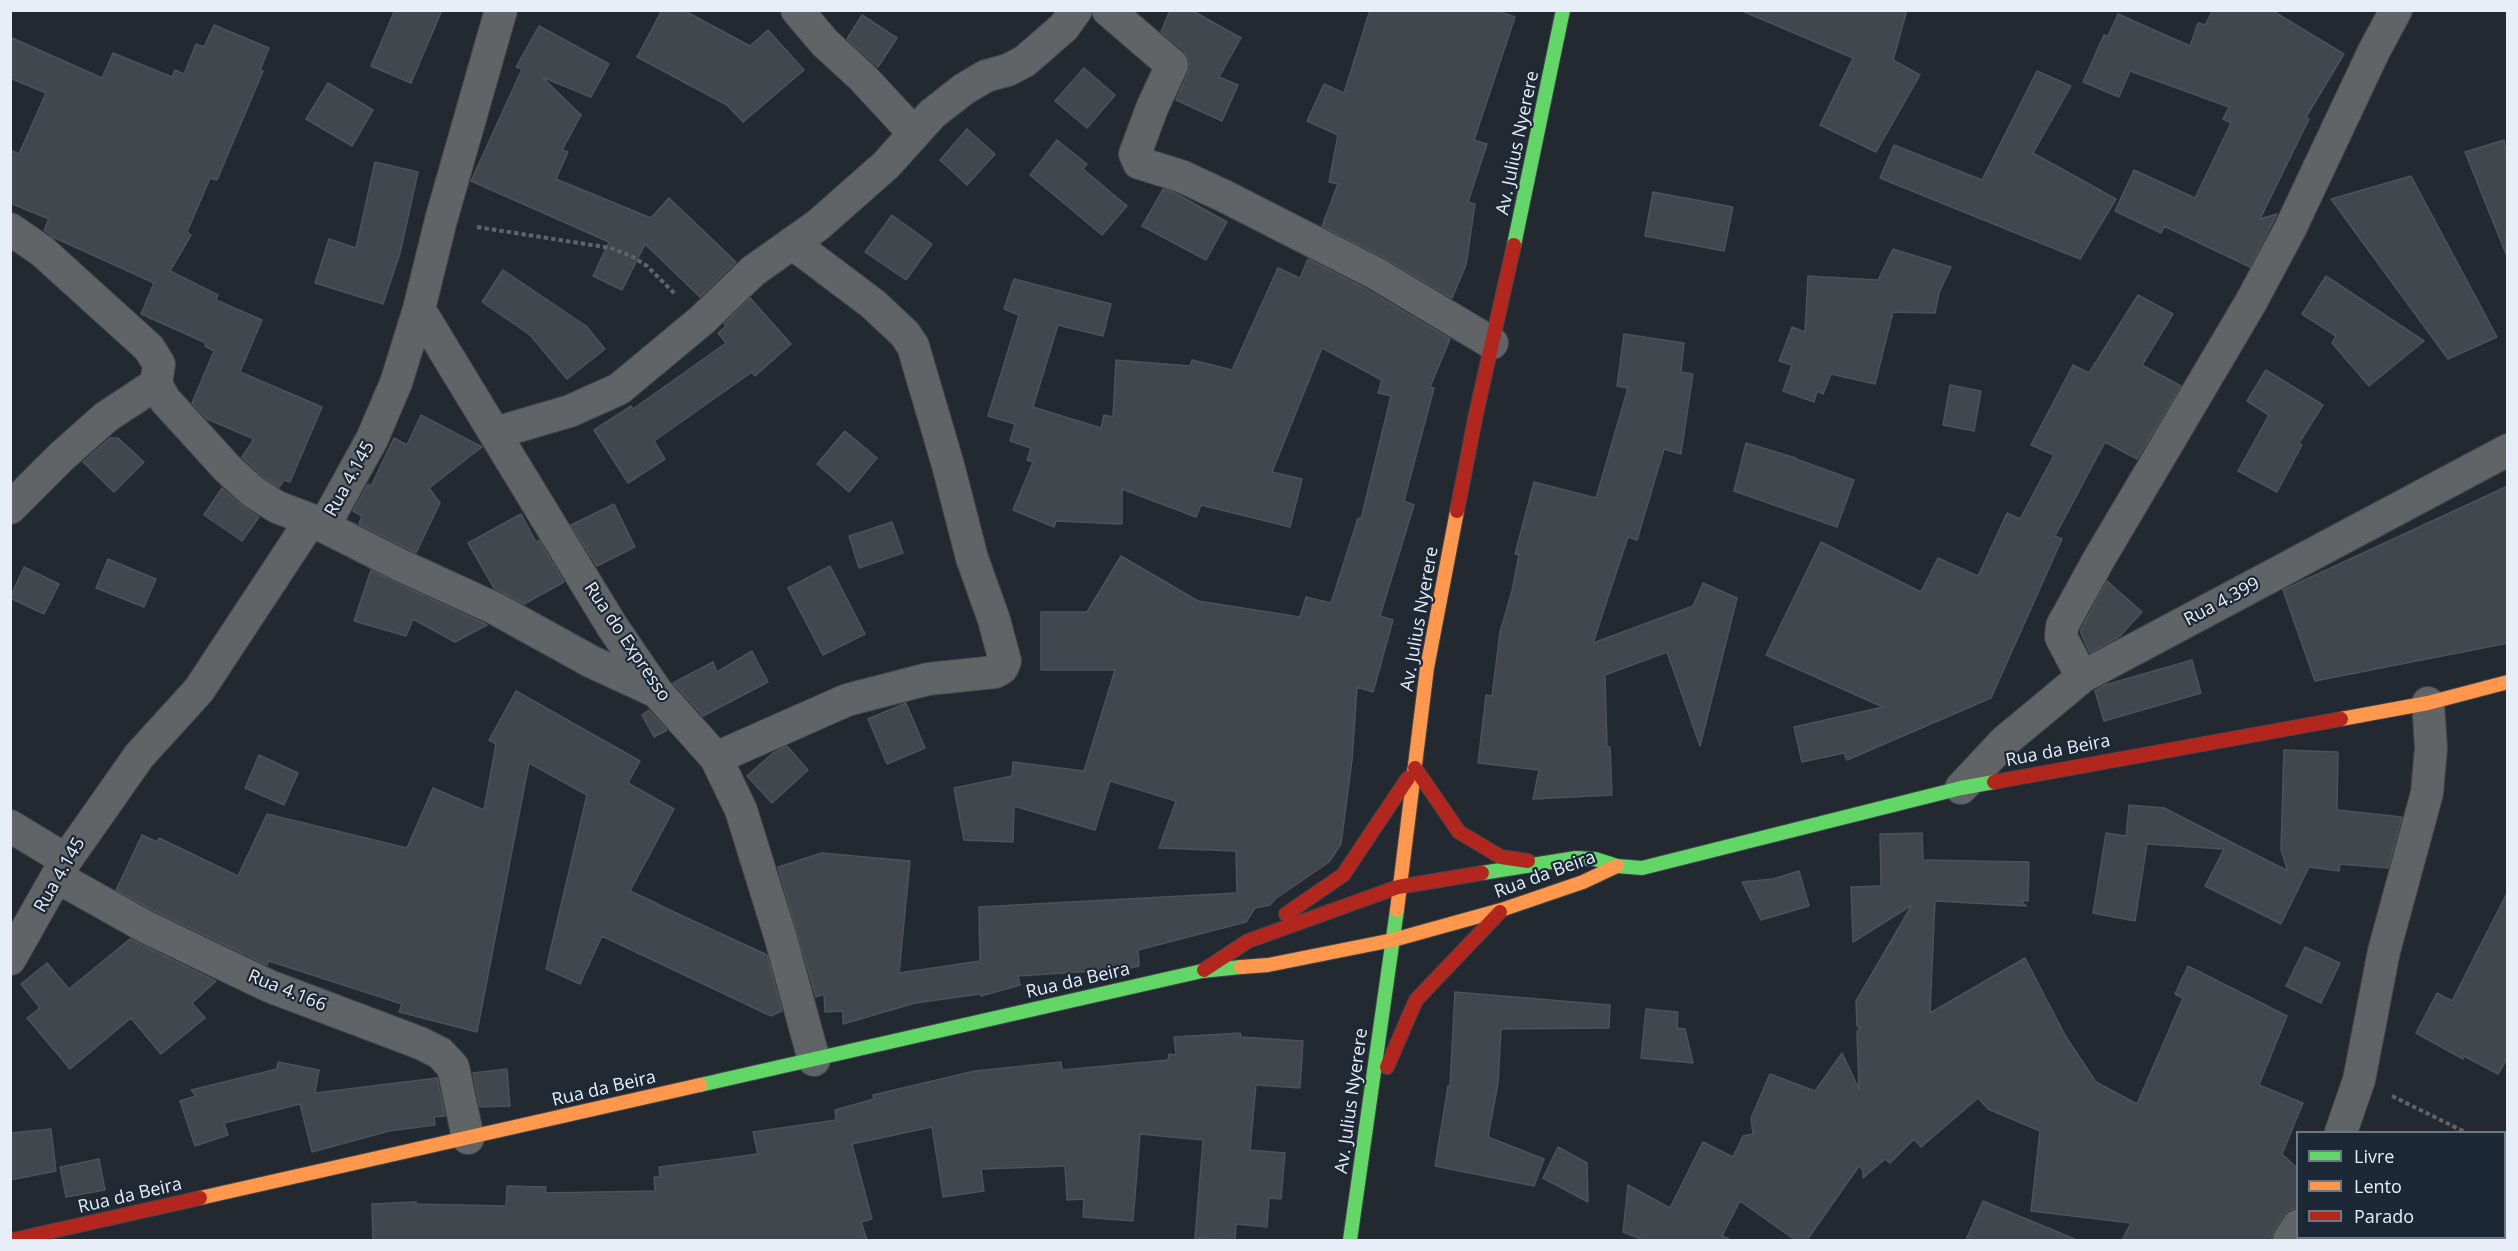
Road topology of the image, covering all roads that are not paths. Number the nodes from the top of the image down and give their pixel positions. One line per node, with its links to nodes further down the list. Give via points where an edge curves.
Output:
1 (501, 10): 10 (street, Rua 4.145)
2 (797, 10): 7 (street)
3 (1076, 10): 7 (street, via 1064,27 1025,61 964,89)
4 (1108, 10): 11 (street, via 1172,65 1135,154 1139,163 1181,176 1224,196 1375,273)
5 (1563, 10): 11 (main road, Av. Julius Nyerere)
6 (2396, 10): 17 (street, via 2251,302 2062,626 2061,637)
7 (914, 133): 9 (street, via 886,165)
8 (10, 230): 12 (street, via 42,251 149,348 159,364)
9 (792, 243): 13 (street, via 753,271 702,320 619,388 570,411); 21 (street, via 873,304 914,346 972,558 1005,661 994,672 928,679 847,700)
10 (419, 309): 13 (street, Rua do Expresso); 16 (street, Rua 4.145, via 396,383 372,439)
11 (1492, 343): 22 (main road, Av. Julius Nyerere, via 1427,668)
12 (156, 384): 15 (street, via 106,417); 16 (street, via 165,400 252,491 277,507)
13 (495, 433): 19 (street, Rua do Expresso, via 612,626)
14 (2508, 450): 17 (street, Rua 4.399)
15 (10, 508)
16 (317, 523): 19 (street); 27 (street, Rua 4.145, via 199,690 139,756)
17 (2082, 677): 23 (street, Rua 4.399, via 2006,741)
18 (2508, 682): 20 (main road, Rua da Beira)
19 (657, 692): 21 (street, Rua do Expresso)
20 (2428, 703): 23 (main road, Rua da Beira); 36 (street, via 2431,748 2427,794 2384,951 2360,1080)
21 (716, 758): 34 (street, Rua do Expresso, via 745,820)
22 (1415, 768): 25 (main road, via 1459,832 1501,857); 28 (main road, Av. Julius Nyerere); 31 (main road, via 1343,875)
23 (1961, 788): 26 (main road, Rua da Beira, via 1642,868)
24 (10, 826): 27 (street, Rua 4.166)
25 (1538, 863): 26 (main road, Rua da Beira, via 1585,858); 28 (main road, Rua da Beira)
26 (1617, 866): 29 (main road, Rua da Beira, via 1573,886)
27 (61, 868): 32 (street, Rua 4.145); 37 (street, Rua 4.166, via 146,927 268,986 440,1053 453,1067)
28 (1398, 887): 30 (main road, Av. Julius Nyerere); 31 (main road, Rua da Beira)
29 (1501, 910): 30 (main road, Rua da Beira); 35 (main road, via 1416,1000)
30 (1393, 940): 33 (main road, Rua da Beira, via 1268,965); 35 (main road, Av. Julius Nyerere)
31 (1248, 941): 33 (main road, Rua da Beira)
32 (10, 959)
33 (1202, 971): 34 (main road, Rua da Beira)
34 (814, 1059): 37 (main road, Rua da Beira)
35 (1366, 1124): 39 (main road, Av. Julius Nyerere)
36 (2341, 1131)
37 (468, 1138): 38 (main road, Rua da Beira)
38 (13, 1240)
39 (1350, 1240)

